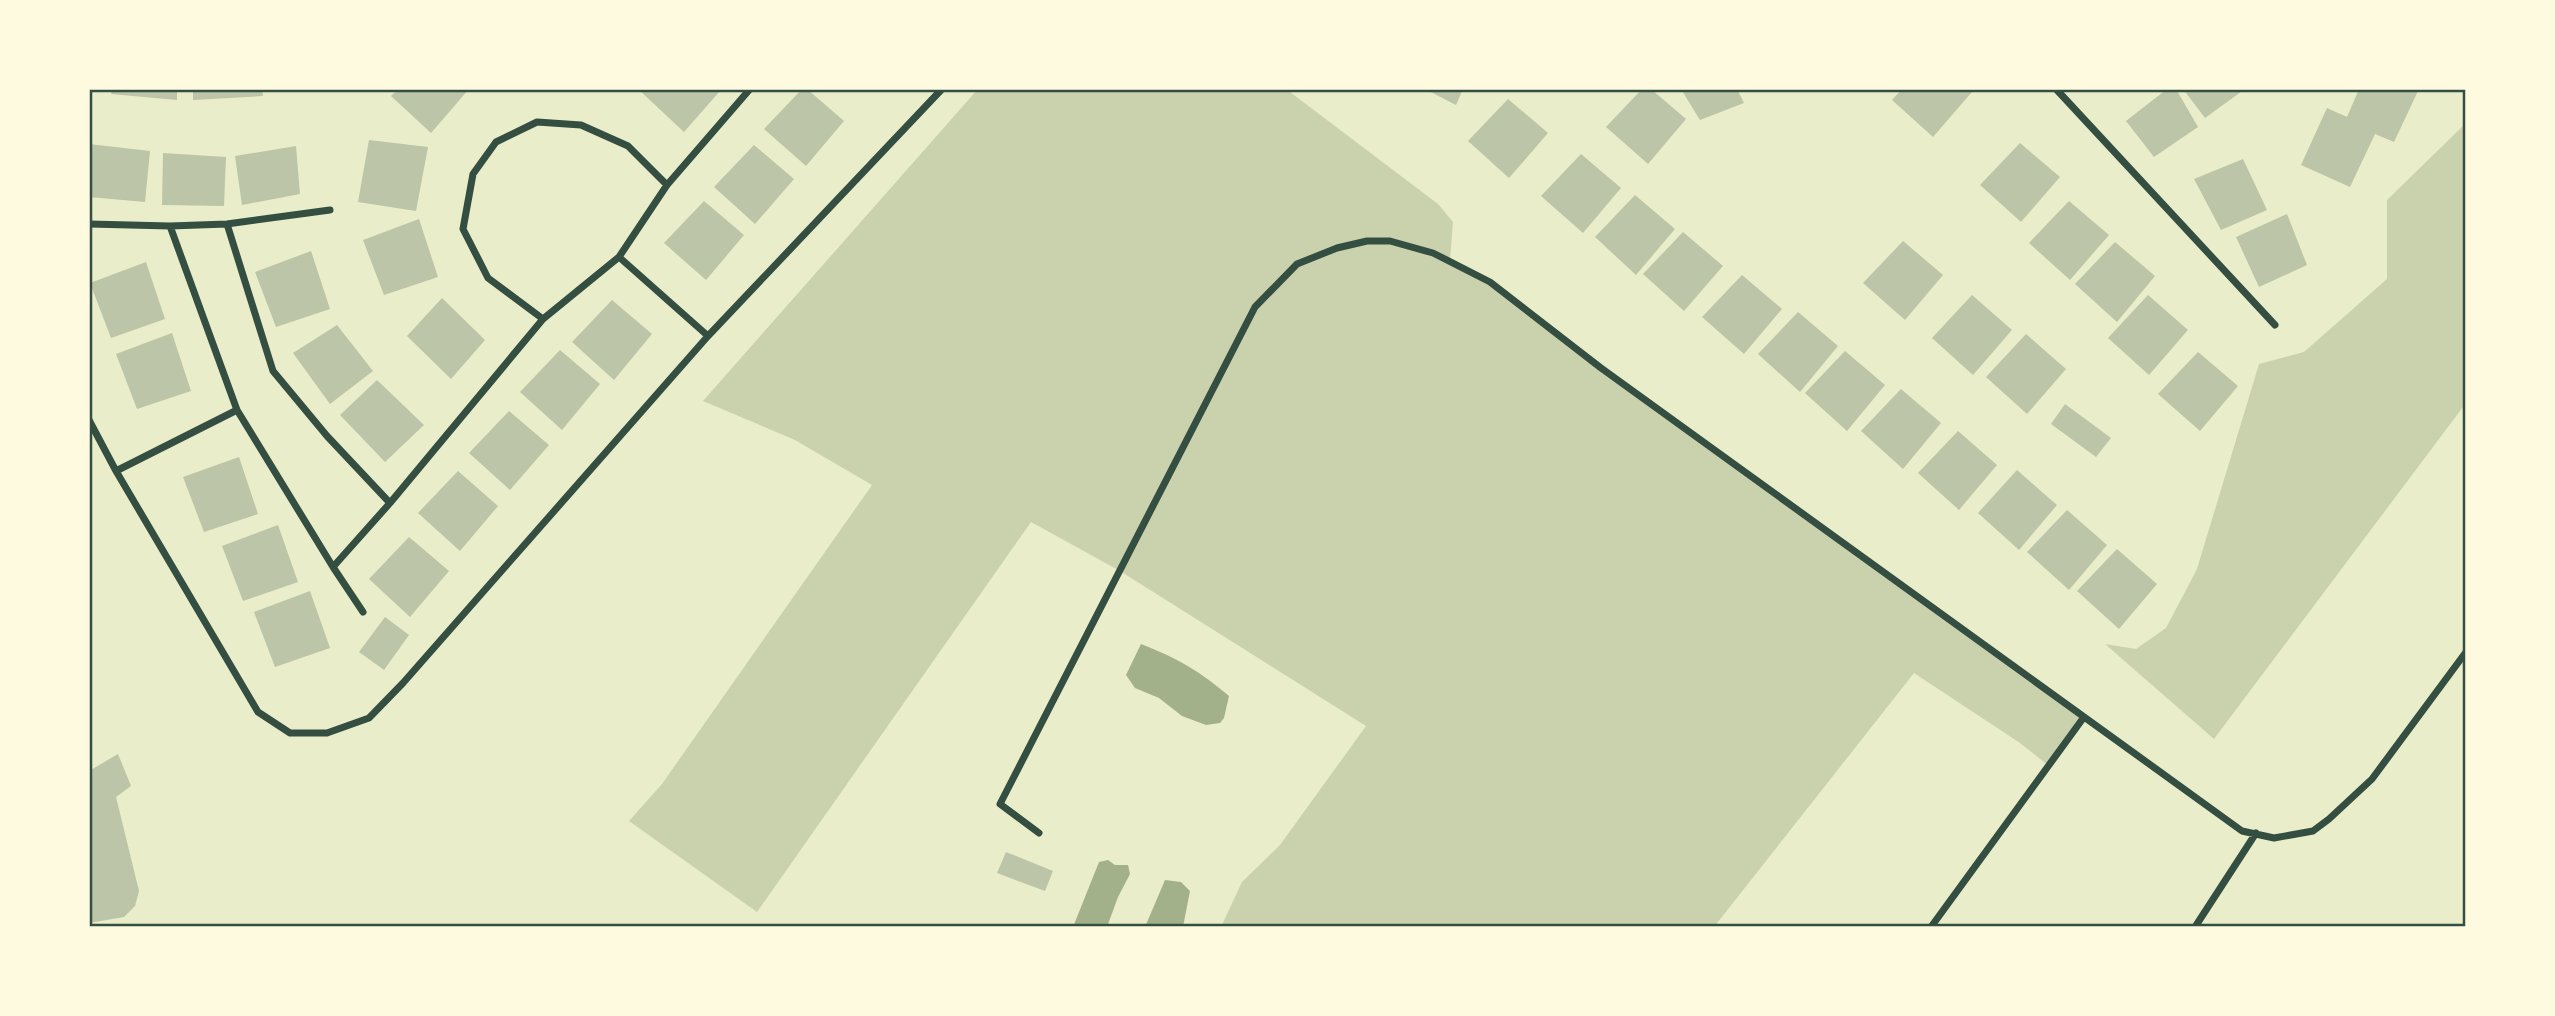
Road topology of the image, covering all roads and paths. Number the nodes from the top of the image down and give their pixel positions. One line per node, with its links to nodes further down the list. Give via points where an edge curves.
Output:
1 (750, 89): 4 (street)
2 (943, 89): 12 (street)
3 (2056, 89): 11 (street)
4 (667, 186): 9 (street); 10 (street, via 628,145 581,125 537,122 496,142 473,174 463,229 488,278)
5 (330, 210): 6 (street)
6 (227, 223): 8 (street); 16 (street, via 273,371)
7 (89, 224): 8 (street)
8 (170, 226): 13 (street)
9 (619, 257): 10 (street); 12 (street)
10 (542, 319): 16 (street)
11 (2275, 325)
12 (708, 336): 15 (street, via 403,683 369,718 327,733 290,733 258,712)
13 (237, 411): 15 (street); 17 (street)
14 (89, 419): 15 (street)
15 (117, 471)
16 (390, 503): 17 (street)
17 (332, 567): 18 (street)
18 (363, 612)
19 (2466, 652): 22 (street, via 2372,779 2329,819 2313,831 2274,838)
20 (2084, 717): 21 (street, via 1612,376 1490,282 1433,253 1390,241 1367,241 1297,264 1255,307 1000,804); 22 (street, via 2242,831); 23 (street)
21 (1039, 833)
22 (2256, 834): 24 (street)
23 (1931, 927)
24 (2195, 927)

